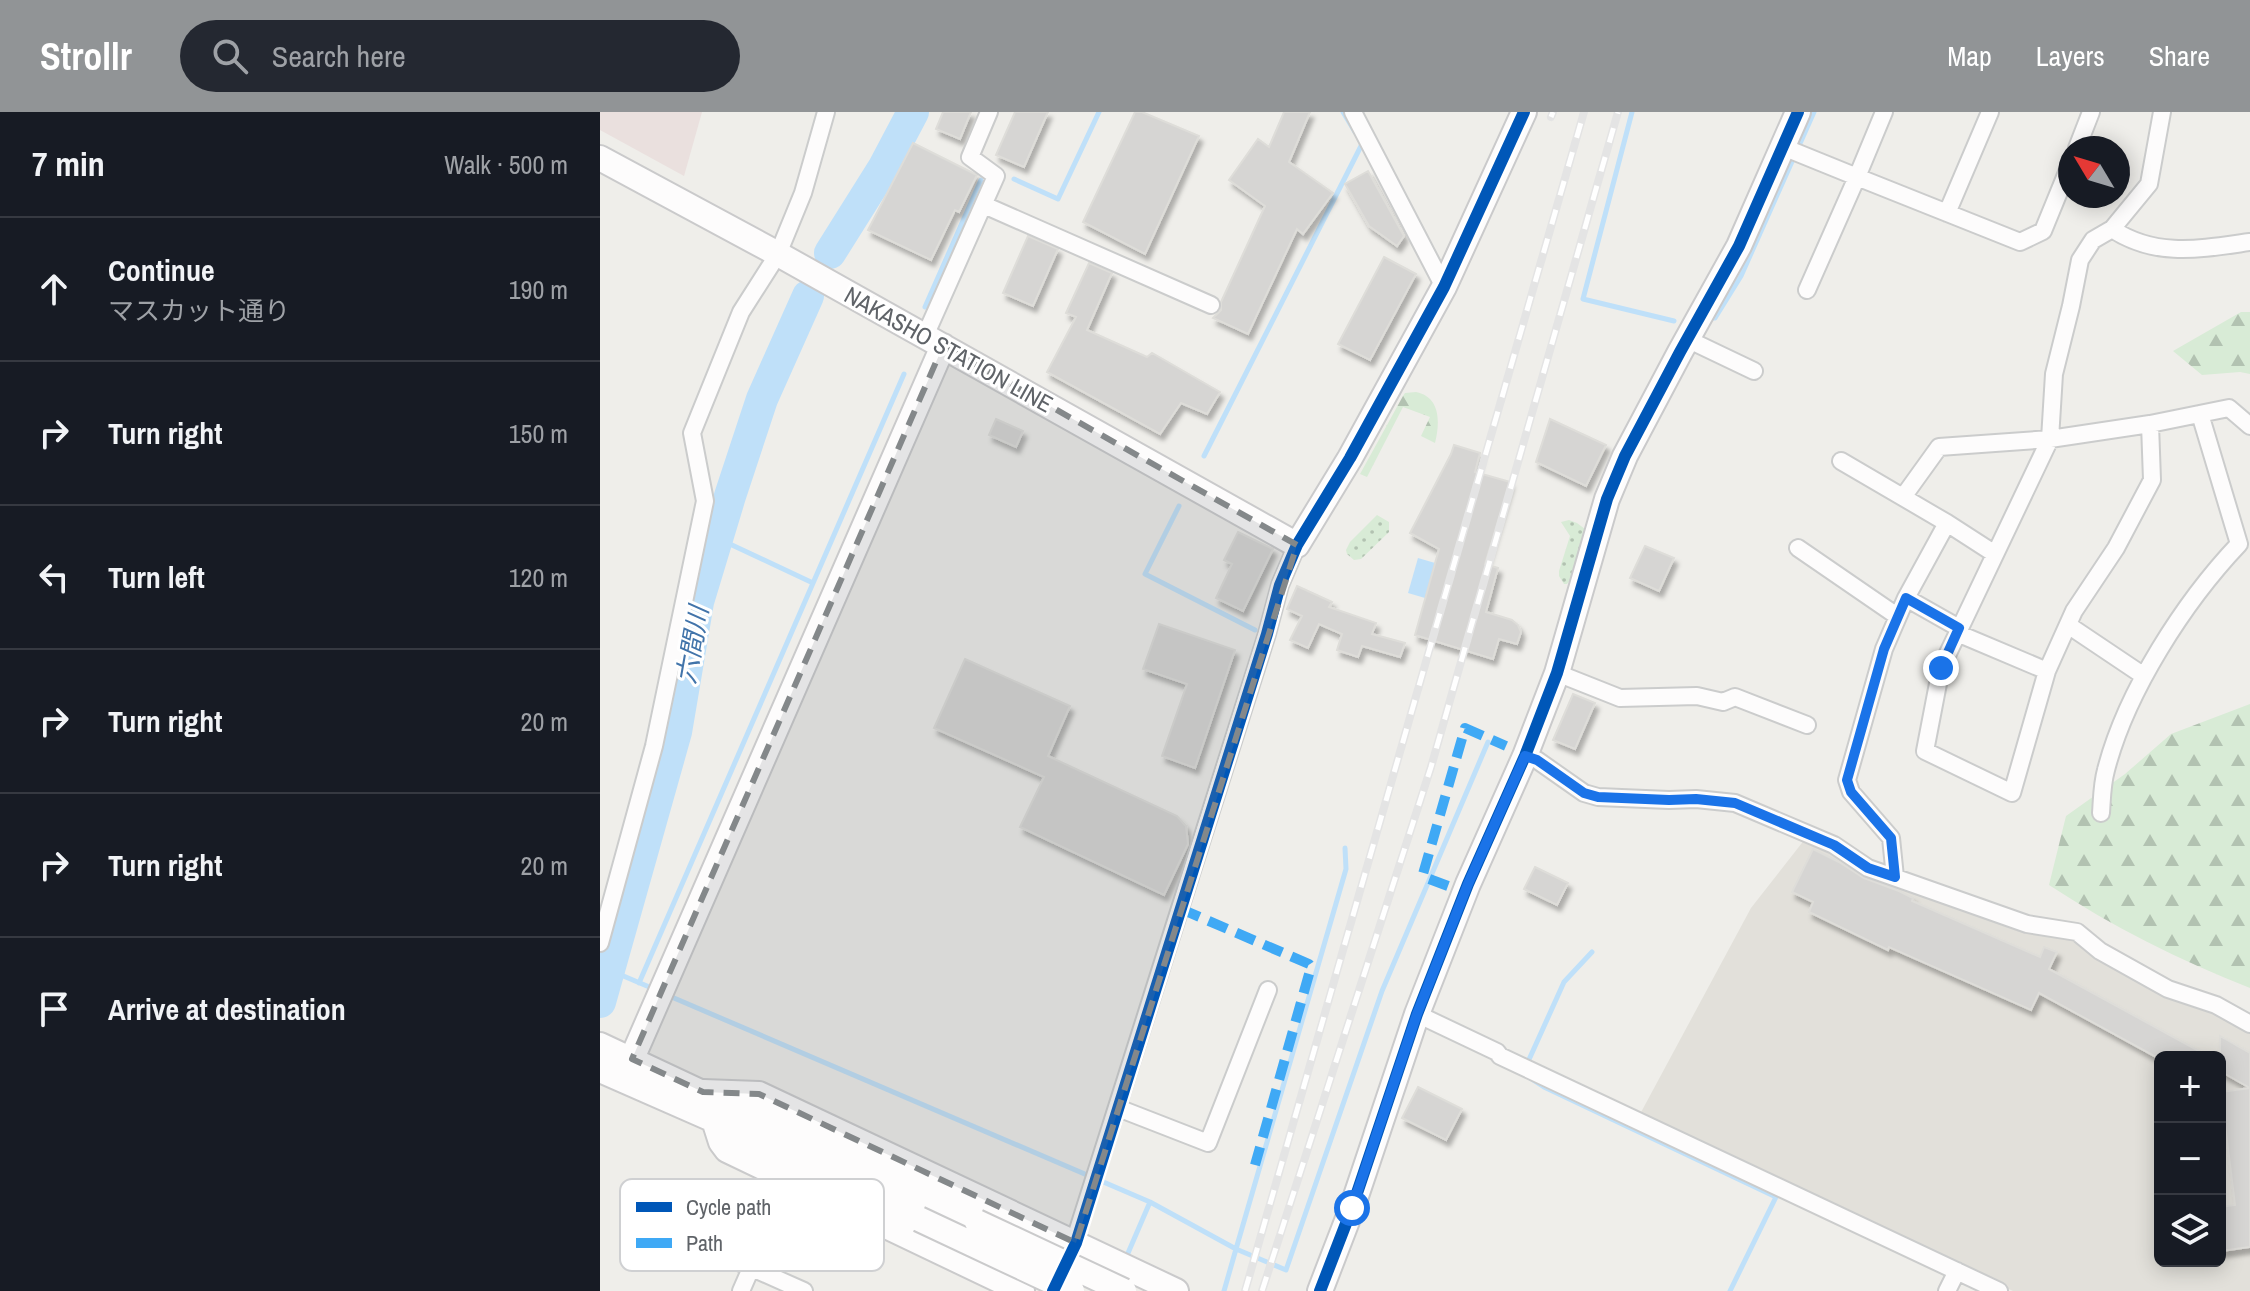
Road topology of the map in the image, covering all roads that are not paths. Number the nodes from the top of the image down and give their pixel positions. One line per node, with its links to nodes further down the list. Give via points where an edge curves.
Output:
1 (826, 112): 19 (street, via 803,193)
2 (989, 112): 15 (street, via 970,157 996,176)
3 (1353, 112): 20 (street)
4 (1524, 112): 20 (main road)
5 (1798, 112): 11 (main road)
6 (1884, 112): 13 (street)
7 (1990, 112): 16 (street)
8 (2091, 112): 10 (street)
9 (2162, 112): 17 (street, via 2149,184)
10 (2082, 136)
11 (1792, 151): 13 (street); 23 (main road)
12 (600, 158): 19 (main road, NAKASHO STATION LINE)
13 (1857, 177): 16 (street); 21 (street)
14 (2058, 194): 16 (street, via 2043,231 2020,242)
15 (984, 205): 22 (street); 24 (street)
16 (1947, 213)
17 (2112, 229): 18 (street, via 2149,247); 29 (street, via 2093,240 2080,260 2054,374)
18 (2250, 242)
19 (778, 254): 24 (main road, NAKASHO STATION LINE); 47 (street, via 741,312 692,433 705,501 654,746)
20 (1444, 287): 33 (main road)
21 (1807, 290)
22 (1211, 305)
23 (1687, 339): 25 (street); 41 (main road, via 1607,499)
24 (934, 341): 33 (main road, NAKASHO STATION LINE); 51 (main road, via 661,992)
25 (1754, 371)
26 (2200, 414): 27 (street); 28 (street, via 2229,408); 42 (street, via 2239,544 2186,610)
27 (2150, 424): 29 (street); 38 (street, via 2152,480)
28 (2250, 426)
29 (2050, 439): 31 (street, via 1939,447); 35 (street)
30 (1841, 461): 31 (street)
31 (1903, 497): 32 (street)
32 (1947, 523): 35 (street); 36 (street)
33 (1297, 545): 53 (street, via 1280,585)
34 (1798, 548): 37 (street)
35 (1995, 554): 39 (street)
36 (1906, 598): 37 (street); 39 (street)
37 (1897, 616): 46 (street, via 1847,780 1851,792 1891,838)
38 (2068, 625): 40 (street); 42 (street)
39 (1958, 631): 40 (street); 40 (street, via 1941,668 1925,751 2012,793)
40 (2047, 671)
41 (1557, 673): 43 (street, via 1620,698 1697,696 1723,702 1735,697); 44 (main road)
42 (2144, 676): 45 (street, via 2109,759)
43 (1807, 725)
44 (1525, 756): 46 (street, via 1598,797 1735,803); 49 (main road)
45 (2101, 813)
46 (1895, 877): 50 (street, via 2027,924 2077,932 2168,989 2216,1005)
47 (600, 943)
48 (1268, 990): 53 (street, via 1208,1143)
49 (1417, 1014): 62 (street); 70 (main road)
50 (2250, 1024)
51 (612, 1060): 52 (main road); 54 (main road)
52 (703, 1092): 59 (main road, via 759,1094); 63 (main road, bridge, via 977,1222)
53 (1118, 1108): 59 (street)
54 (714, 1120): 55 (main road, via 727,1150); 56 (main road, bridge)
55 (790, 1179)
56 (836, 1179)
57 (884, 1202): 68 (main road, bridge)
58 (884, 1224): 66 (main road)
59 (1076, 1243): 63 (main road); 67 (street)
60 (750, 1271): 64 (street)
61 (761, 1271): 65 (street)
62 (1957, 1271): 71 (street); 72 (street)
63 (1124, 1274): 69 (main road)
64 (741, 1291)
65 (804, 1291)
66 (1022, 1291)
67 (1053, 1291)
68 (1072, 1291)
69 (1176, 1291)
70 (1320, 1291)
71 (1947, 1291)
72 (1999, 1291)

